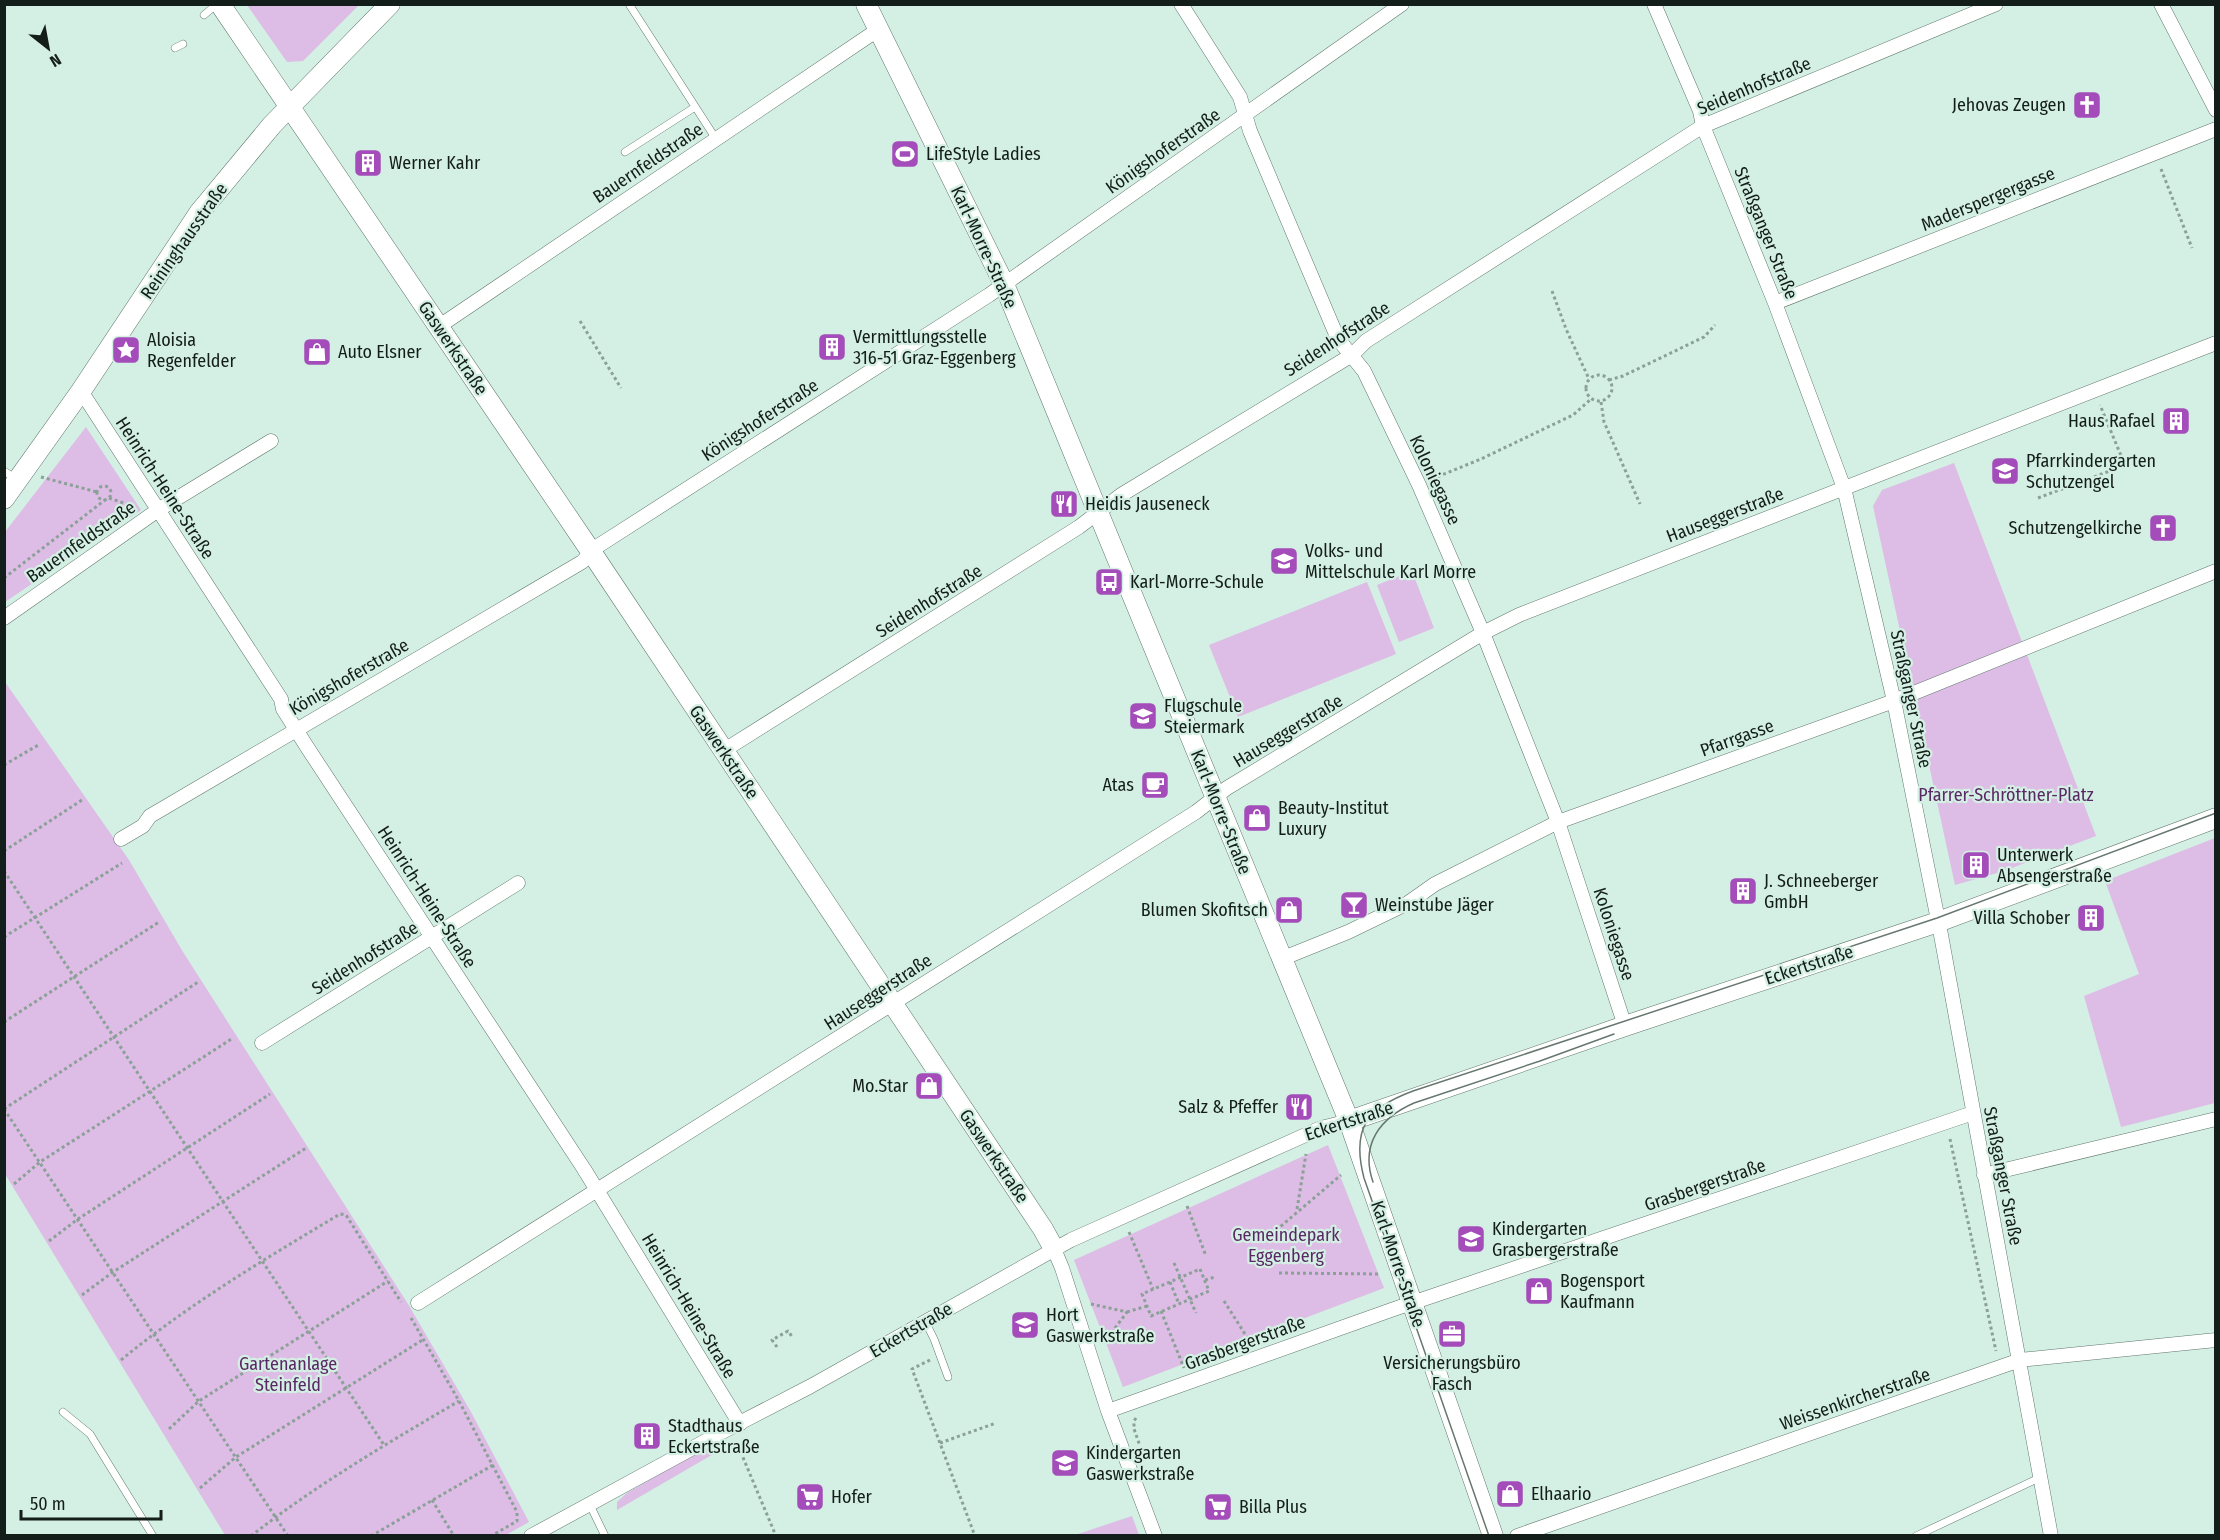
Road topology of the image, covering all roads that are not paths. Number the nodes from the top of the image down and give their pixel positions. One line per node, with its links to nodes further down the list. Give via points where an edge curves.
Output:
1 (390, 4): 13 (street, Reininghausstraße)
2 (629, 4): 14 (lane)
3 (866, 4): 10 (street, Karl-Morre-Straße)
4 (1181, 4): 16 (street, Koloniegasse, via 1240,97)
5 (1402, 4): 16 (street, Königshoferstraße)
6 (1654, 4): 17 (street, Straßganger Straße)
7 (1996, 4): 17 (street, Seidenhofstraße)
8 (2161, 4): 15 (street)
9 (214, 8): 13 (street, Gaswerkstraße)
10 (879, 29): 19 (street, Bauernfeldstraße); 21 (street, Karl-Morre-Straße)
11 (183, 44): 12 (lane)
12 (175, 48)
13 (290, 107): 23 (street, Gaswerkstraße); 26 (street, Reininghausstraße, via 199,213)
14 (695, 107): 19 (lane); 20 (lane)
15 (2216, 110)
16 (1245, 115): 21 (street, Königshoferstraße); 25 (street, Koloniegasse, via 1338,339)
17 (1703, 126): 22 (street, Straßganger Straße); 25 (street, Seidenhofstraße, via 1366,341)
18 (2216, 129): 22 (street, Maderspergergasse)
19 (716, 139): 23 (street, Bauernfeldstraße)
20 (625, 152)
21 (1004, 284): 32 (street, Karl-Morre-Straße); 33 (street, Königshoferstraße, via 598,546)
22 (1775, 303): 29 (street, Straßganger Straße)
23 (438, 327): 33 (street, Gaswerkstraße)
24 (2216, 343): 29 (street, Hauseggerstraße)
25 (1352, 355): 32 (street, Seidenhofstraße); 36 (street, Koloniegasse, via 1364,371 1419,484)
26 (81, 391): 28 (street, Reininghausstraße); 31 (street, Heinrich-Heine-Straße)
27 (271, 441): 31 (street, Bauernfeldstraße)
28 (11, 476): 30 (street, Reininghausstraße)
29 (1844, 488): 36 (street, Hauseggerstraße, via 1519,615); 37 (street, Straßganger Straße)
30 (4, 499)
31 (155, 507): 35 (street, Bauernfeldstraße); 38 (street, Heinrich-Heine-Straße, via 281,699)
32 (1098, 511): 39 (street, Seidenhofstraße); 40 (street, Karl-Morre-Straße)
33 (592, 554): 38 (street, Königshoferstraße); 39 (street, Gaswerkstraße)
34 (2216, 571): 37 (street, Pfarrgasse)
35 (4, 618)
36 (1483, 633): 40 (street, Hauseggerstraße, via 1227,788); 42 (street, Koloniegasse)
37 (1894, 700): 42 (street, Pfarrgasse); 45 (street, Straßganger Straße)
38 (296, 729): 43 (street, Königshoferstraße, via 162,808 143,826); 46 (street, Heinrich-Heine-Straße)
39 (723, 751): 48 (street, Gaswerkstraße)
40 (1216, 799): 47 (street, Karl-Morre-Straße); 48 (street, Hauseggerstraße)
41 (2216, 818): 45 (street, Eckertstraße)
42 (1558, 822): 47 (street, Pfarrgasse, via 1434,884 1398,908); 49 (street, Koloniegasse)
43 (121, 838)
44 (518, 883): 46 (street, Seidenhofstraße)
45 (1938, 922): 49 (street, Eckertstraße); 51 (street, Straßganger Straße)
46 (431, 937): 50 (street, Seidenhofstraße); 55 (street, Heinrich-Heine-Straße)
47 (1281, 959): 53 (street, Karl-Morre-Straße)
48 (892, 1003): 55 (street, Hauseggerstraße); 56 (street, Gaswerkstraße)
49 (1625, 1026): 53 (street, Eckertstraße)
50 (262, 1043)
51 (1973, 1113): 54 (street, Straßganger Straße); 57 (street, Grasbergerstraße)
52 (2216, 1119): 54 (street)
53 (1349, 1121): 56 (street, Eckertstraße, via 1321,1128); 57 (street, Karl-Morre-Straße)
54 (1984, 1175): 61 (street, Straßganger Straße)
55 (598, 1190): 58 (street, Hauseggerstraße); 65 (street, Heinrich-Heine-Straße)
56 (1054, 1249): 59 (street, Eckertstraße); 63 (street, Gaswerkstraße)
57 (1412, 1304): 63 (street, Grasbergerstraße); 72 (street, Karl-Morre-Straße)
58 (411, 1305)
59 (925, 1321): 62 (lane); 65 (street, Eckertstraße)
60 (2216, 1340): 61 (street, Weissenkircherstraße)
61 (2020, 1360): 66 (street, Straßganger Straße); 73 (street, Weissenkircherstraße)
62 (948, 1377)
63 (1108, 1411): 71 (street, Gaswerkstraße)
64 (63, 1412): 68 (lane, via 90,1434)
65 (740, 1424): 67 (street, Eckertstraße)
66 (2041, 1476): 74 (lane); 75 (street, Straßganger Straße)
67 (589, 1503): 69 (street, Eckertstraße); 70 (lane)
68 (153, 1536)
69 (531, 1536)
70 (605, 1536)
71 (1155, 1536)
72 (1493, 1536)
73 (1517, 1536)
74 (1916, 1536)
75 (2051, 1536)

